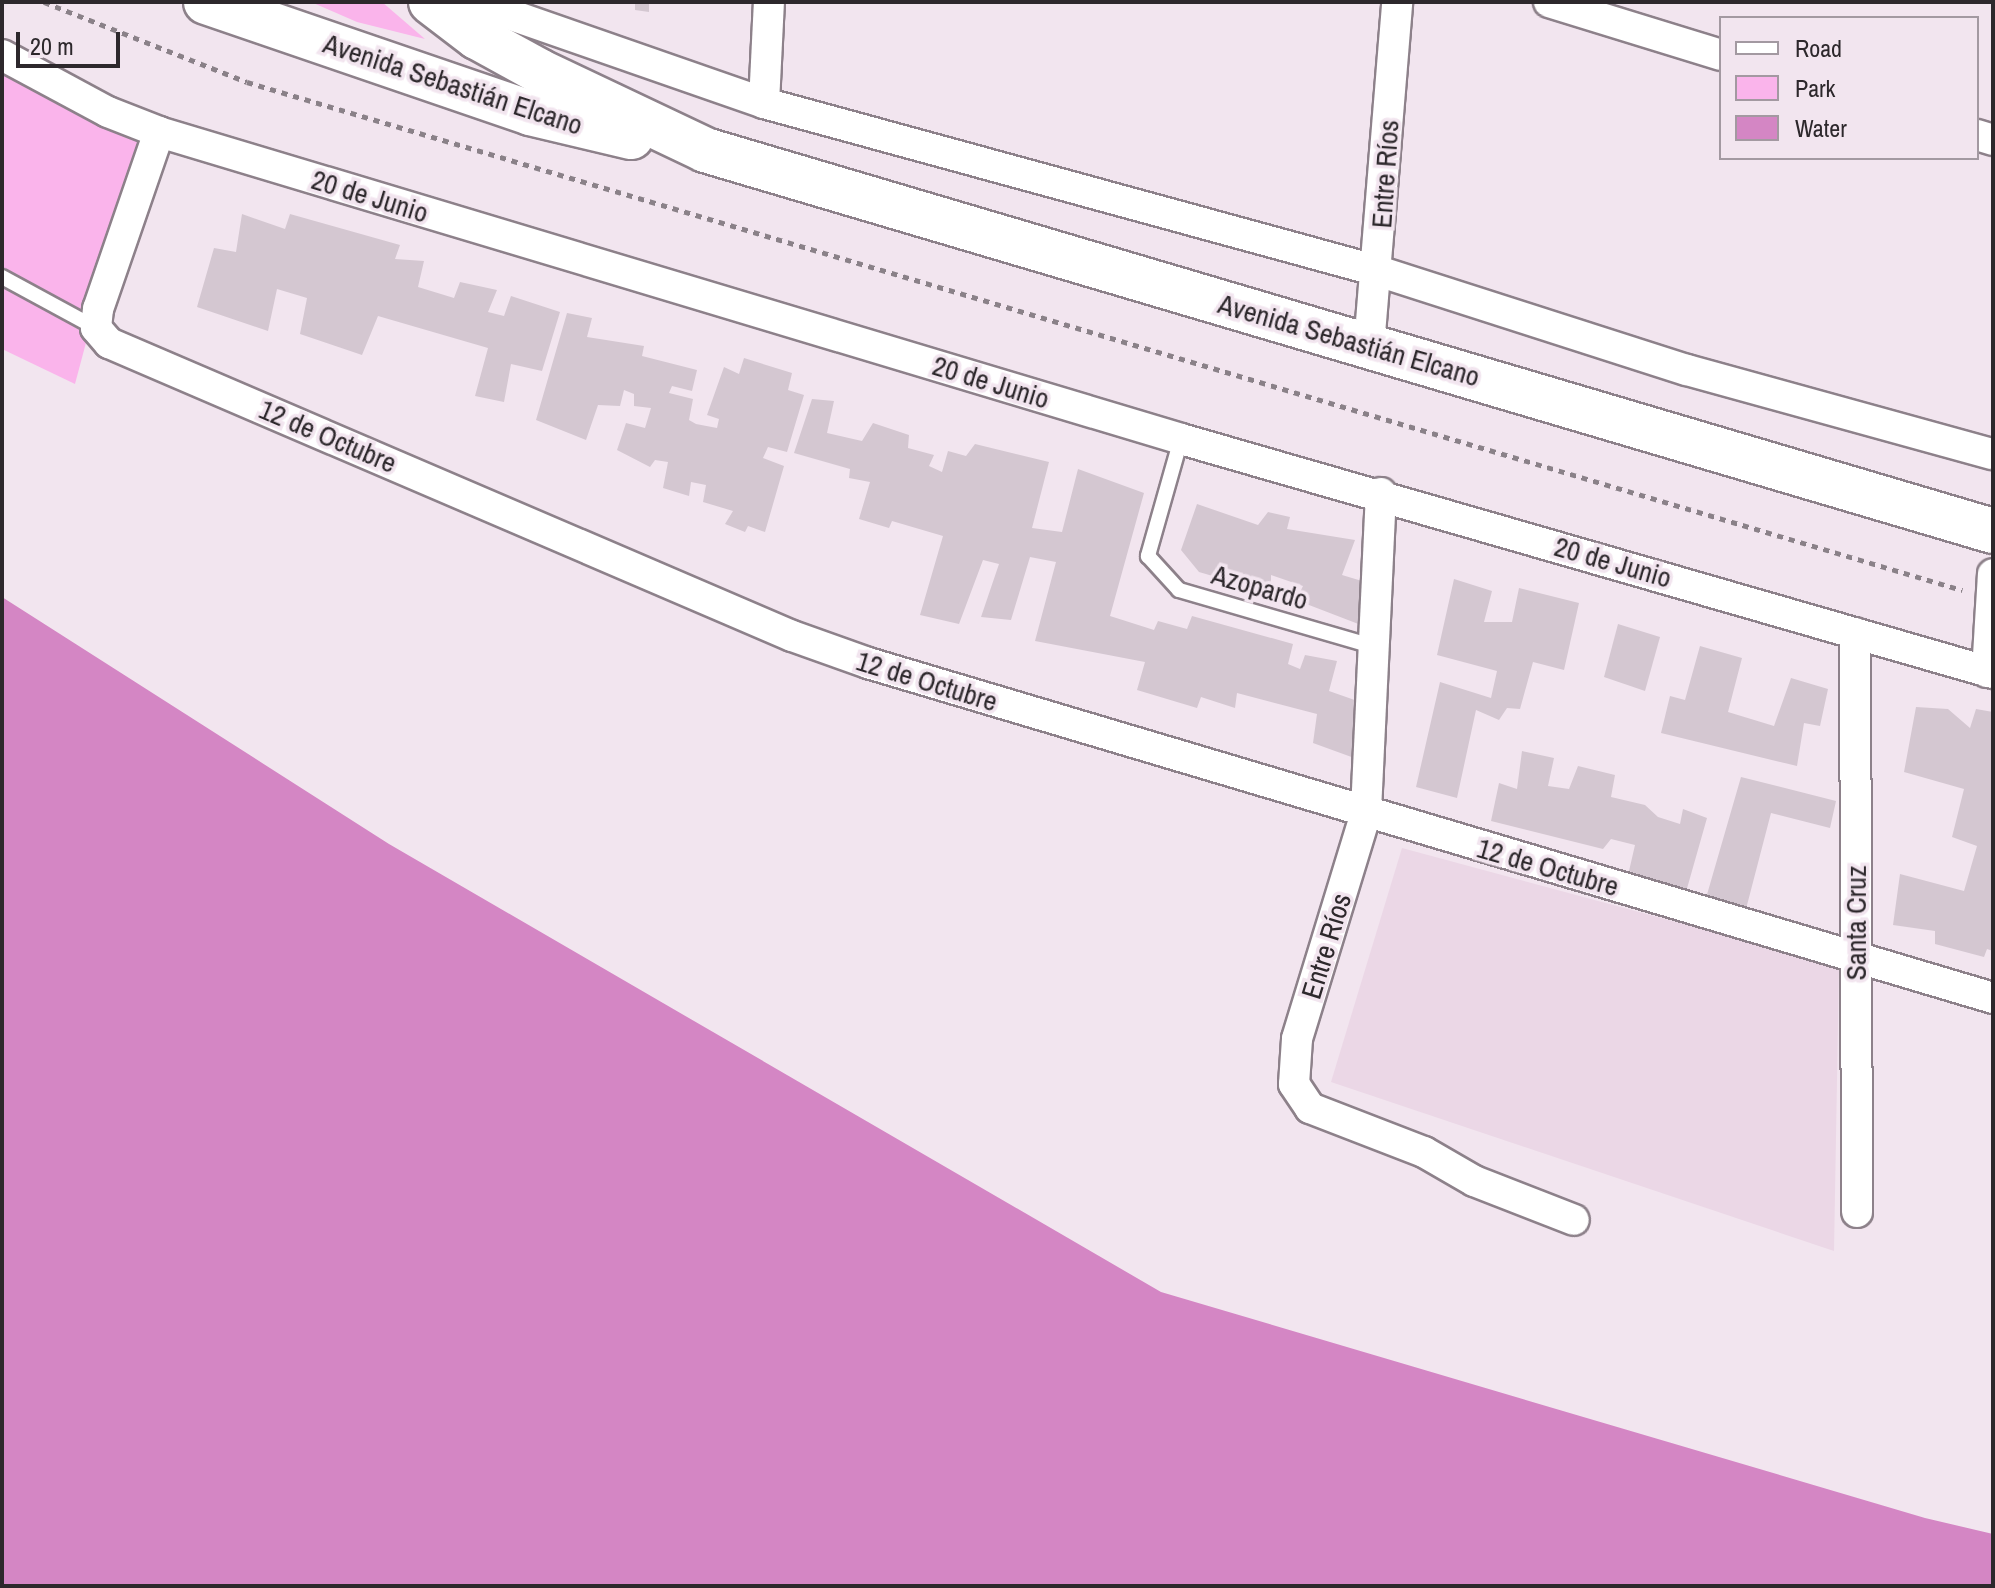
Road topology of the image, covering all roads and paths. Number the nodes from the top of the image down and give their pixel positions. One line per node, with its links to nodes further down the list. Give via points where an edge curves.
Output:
1 (44, 2): 21 (path, via 247,82)
2 (206, 2): 12 (main road, Avenida Sebastián Elcano, via 530,113)
3 (431, 2): 12 (main road, Avenida Sebastián Elcano, via 477,37 539,71)
4 (474, 2): 10 (street)
5 (769, 2): 10 (street)
6 (1397, 2): 13 (street, Entre Ríos)
7 (1549, 2): 8 (street)
8 (1719, 54)
9 (2, 55): 11 (street, 20 de Junio, via 108,112)
10 (764, 103): 13 (street)
11 (159, 132): 15 (street); 17 (street, 20 de Junio)
12 (705, 150): 16 (main road, Avenida Sebastián Elcano)
13 (1378, 271): 16 (street, Entre Ríos); 18 (street, via 1673,366)
14 (2, 277): 15 (lane)
15 (96, 328): 25 (street, 12 de Octubre, via 109,343 792,636)
16 (1369, 346): 20 (main road, Avenida Sebastián Elcano)
17 (1181, 439): 19 (street, 20 de Junio); 23 (lane, Azopardo, via 1148,556 1179,590)
18 (1993, 454)
19 (1381, 493): 22 (street, 20 de Junio); 23 (street, Entre Ríos)
20 (1993, 531)
21 (1991, 586): 24 (street)
22 (1855, 633): 24 (street, 20 de Junio); 26 (street, Santa Cruz)
23 (1372, 646): 25 (street, Entre Ríos)
24 (1990, 673)
25 (1366, 813): 26 (street, 12 de Octubre); 29 (street, Entre Ríos, via 1297,1039 1294,1084 1310,1108 1424,1152 1474,1181)
26 (1856, 958): 27 (street, 12 de Octubre); 28 (street, Santa Cruz)
27 (1993, 998)
28 (1857, 1212)
29 (1574, 1220)

